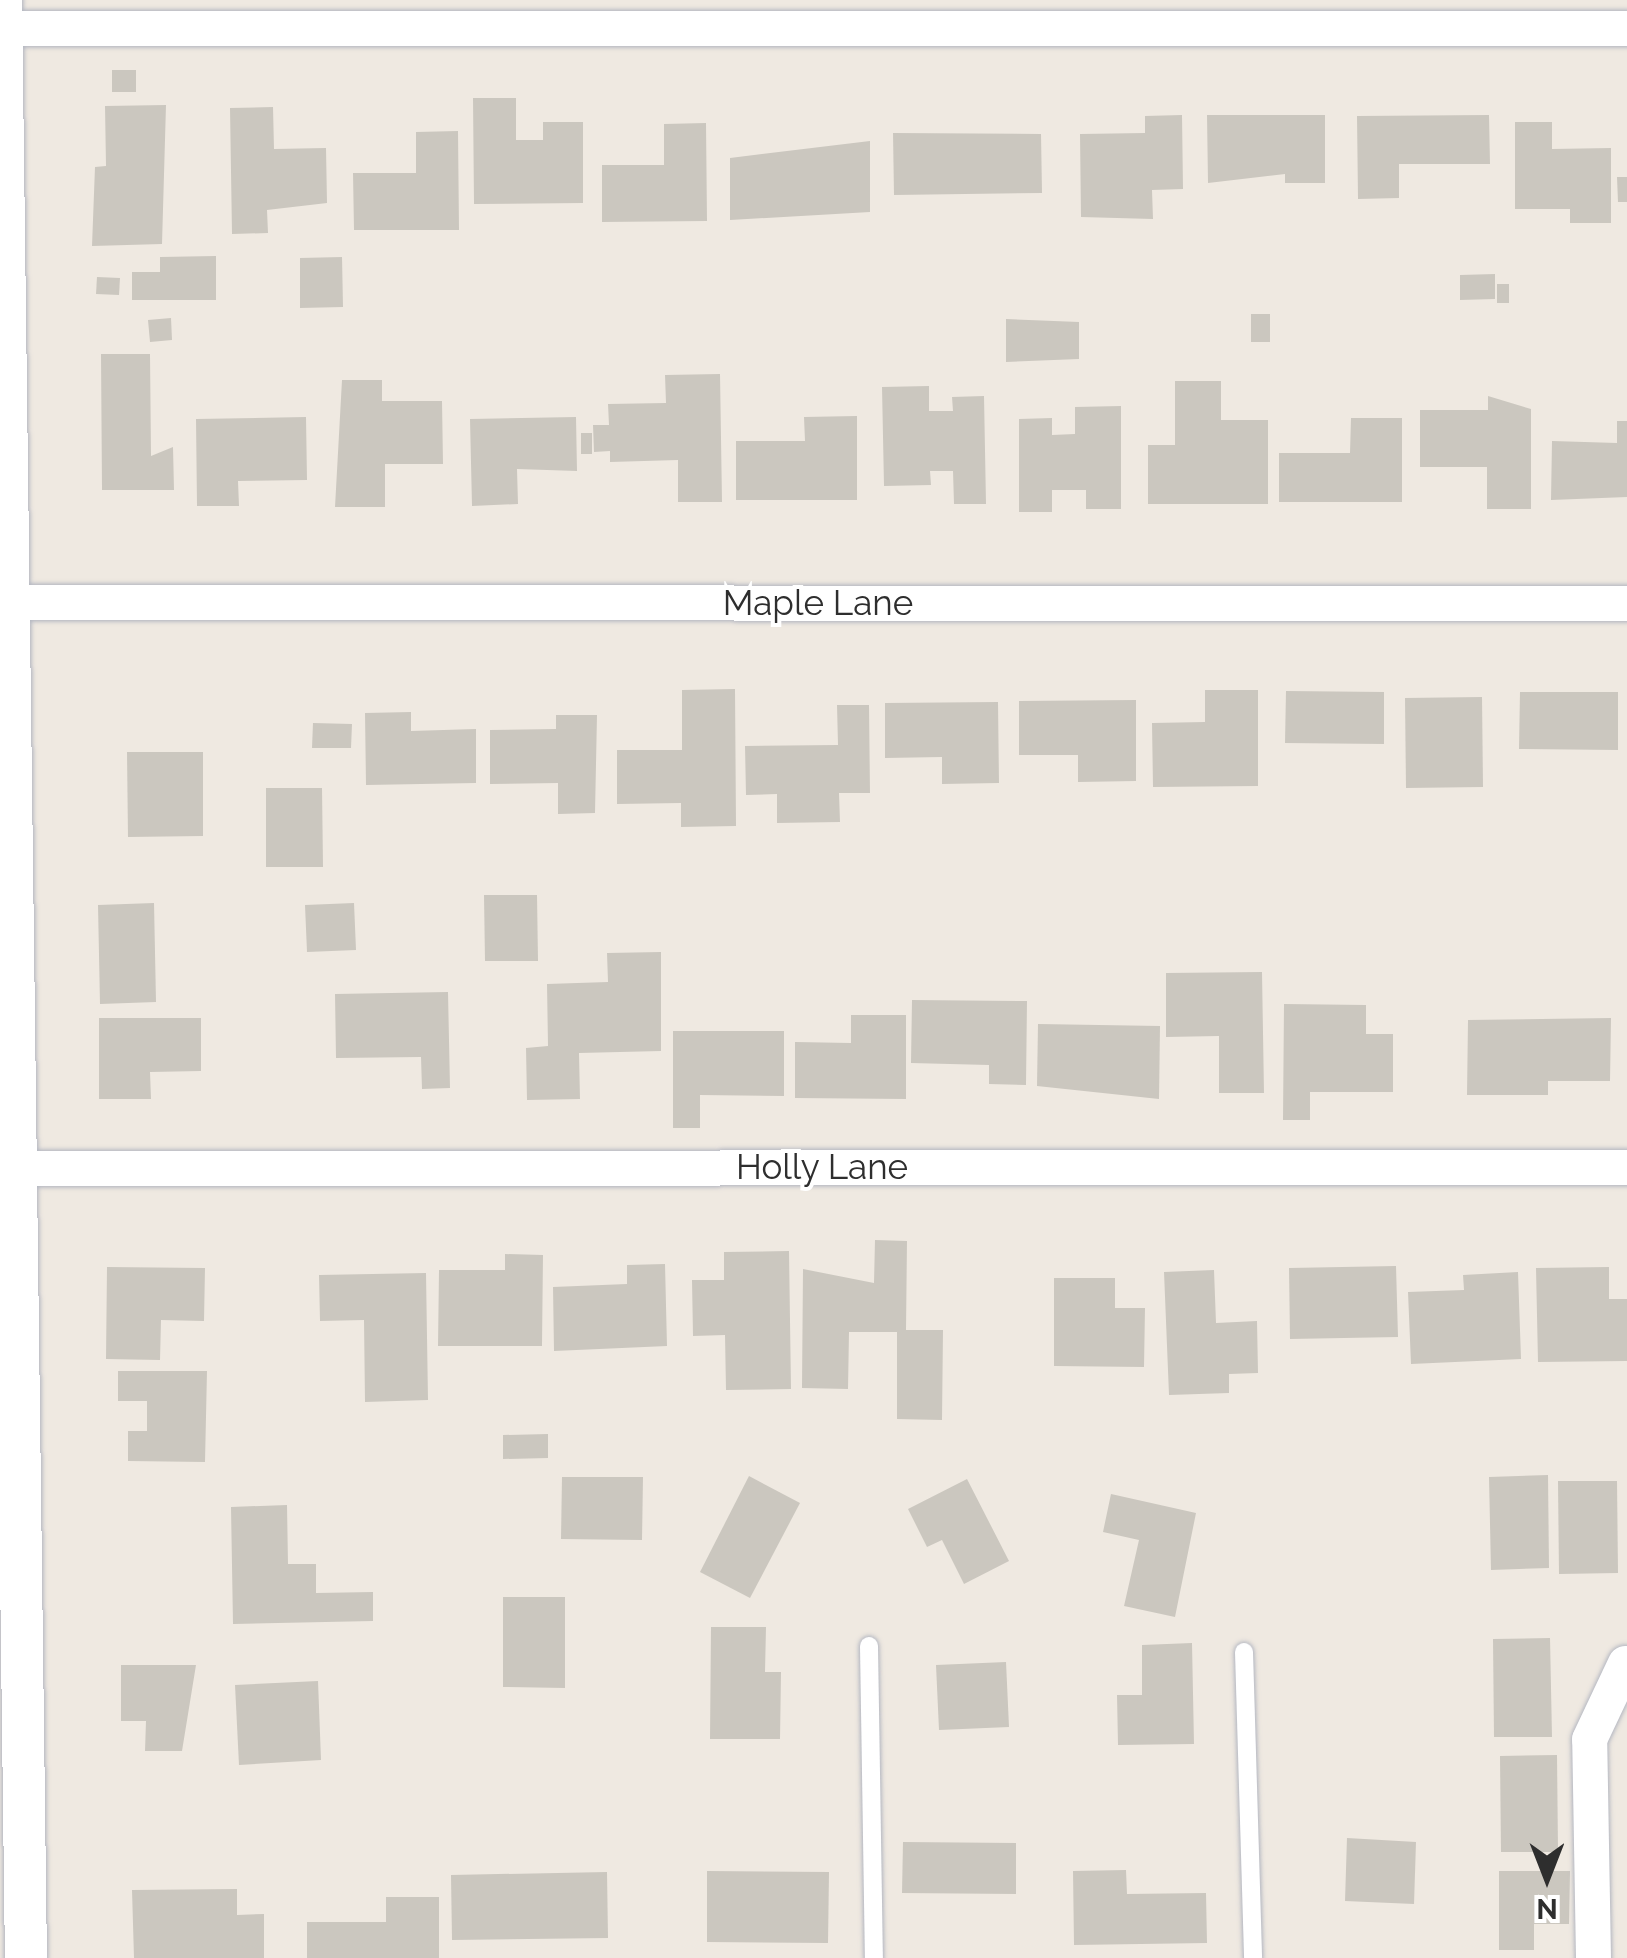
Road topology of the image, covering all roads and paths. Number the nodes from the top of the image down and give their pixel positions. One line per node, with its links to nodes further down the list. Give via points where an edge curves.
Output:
1 (2, 14): 2 (street); 3 (street)
2 (1627, 28)
3 (2, 319): 4 (street)
4 (8, 602): 5 (street, Maple Lane); 6 (street)
5 (1627, 603)
6 (5, 675): 7 (street)
7 (6, 827): 8 (street)
8 (7, 998): 10 (street)
9 (1627, 1166): 10 (street, Holly Lane)
10 (17, 1168): 14 (street)
11 (869, 1646): 15 (lane)
12 (1244, 1652): 16 (lane)
13 (1625, 1663): 17 (street, via 1589,1739)
14 (26, 1958)
15 (874, 1958)
16 (1253, 1958)
17 (1593, 1958)

